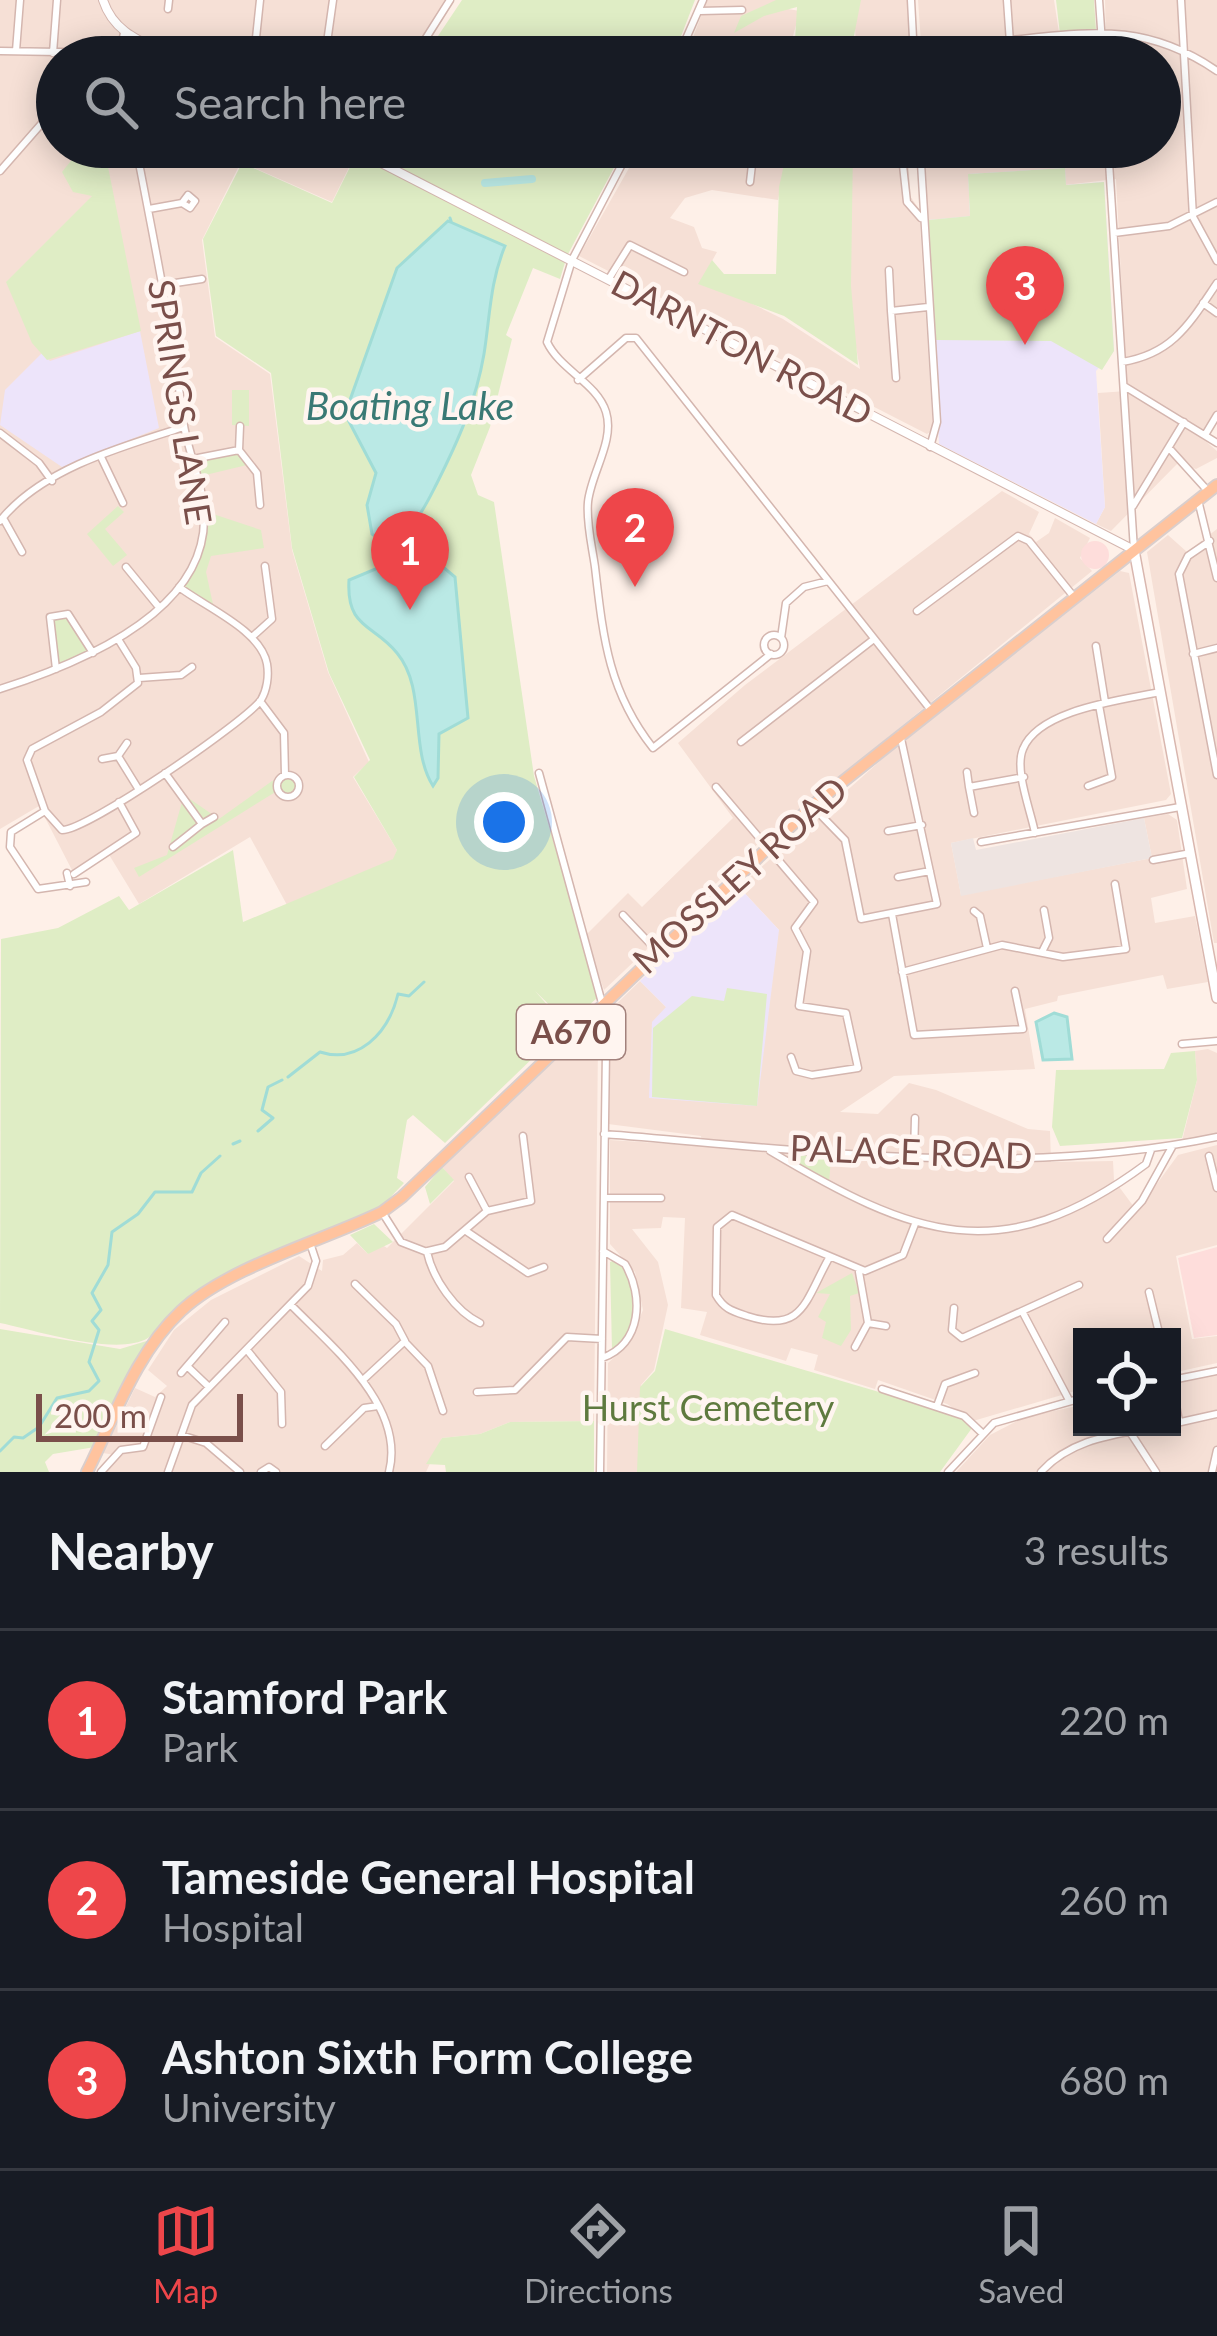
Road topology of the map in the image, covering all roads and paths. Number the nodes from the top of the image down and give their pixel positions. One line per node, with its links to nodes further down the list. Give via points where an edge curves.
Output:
1 (20, 0): 31 (street)
2 (57, 0): 16 (street)
3 (103, 0): 15 (street)
4 (260, 0): 19 (street)
5 (333, 0): 20 (street)
6 (450, 0): 21 (street)
7 (704, 0): 13 (street)
8 (911, 0): 23 (street)
9 (1007, 0): 24 (street)
10 (1099, 0): 14 (street)
11 (1181, 0): 29 (street)
12 (742, 10): 13 (street)
13 (700, 11): 22 (street)
14 (1101, 32): 25 (street); 26 (street); 27 (street)
15 (124, 33): 17 (street); 18 (street)
16 (54, 36)
17 (123, 36)
18 (130, 36)
19 (256, 36)
20 (328, 36)
21 (427, 36)
22 (688, 36)
23 (913, 36)
24 (1010, 36)
25 (1056, 36)
26 (1101, 36)
27 (1143, 36)
28 (1181, 48): 29 (street)
29 (1184, 49): 33 (street); 47 (street)
30 (0, 51): 31 (street)
31 (16, 51): 32 (street)
32 (36, 52)
33 (1217, 71)
34 (36, 130): 42 (street)
35 (140, 168): 46 (street, SPRINGS LANE)
36 (393, 168): 50 (street, DARNTON ROAD)
37 (620, 168): 50 (street)
38 (751, 168): 43 (street)
39 (903, 168): 48 (street, via 907,202)
40 (921, 168): 48 (street)
41 (1109, 168): 49 (street)
42 (0, 171)
43 (750, 182)
44 (1217, 202): 47 (street)
45 (182, 203): 46 (street)
46 (148, 209): 57 (street, SPRINGS LANE)
47 (1193, 217): 49 (street); 51 (street)
48 (924, 220): 59 (street)
49 (1114, 233): 62 (street)
50 (572, 260): 54 (street, DARNTON ROAD); 64 (street, via 548,342)
51 (1217, 261)
52 (889, 270): 60 (street)
53 (684, 272): 54 (street, via 630,244)
54 (610, 277): 73 (street, DARNTON ROAD)
55 (202, 279): 57 (street)
56 (1217, 283): 58 (street)
57 (162, 285): 69 (street, SPRINGS LANE)
58 (1203, 303): 61 (street); 62 (street, via 1180,339)
59 (929, 307): 60 (street); 73 (street, via 937,422)
60 (891, 311): 63 (street)
61 (1217, 313)
62 (1122, 362): 65 (street)
63 (896, 378)
64 (578, 380): 90 (street, via 636,338); 105 (street, via 607,414 587,508 604,652 624,706 653,748)
65 (1124, 386): 67 (street); 82 (street)
66 (1217, 415): 71 (street)
67 (1184, 422): 71 (street); 74 (street)
68 (240, 426): 75 (street)
69 (184, 427): 76 (street); 77 (street, SPRINGS LANE)
70 (0, 434): 78 (street)
71 (1205, 435): 72 (street)
72 (1217, 443)
73 (930, 447): 85 (street, DARNTON ROAD)
74 (1169, 448): 79 (street); 82 (street)
75 (239, 449): 77 (street); 81 (street, via 257,473)
76 (100, 457): 78 (street); 80 (street)
77 (193, 459): 93 (street, SPRINGS LANE, via 205,521 198,558)
78 (52, 481): 83 (street)
79 (1208, 492): 84 (street); 85 (main road, MOSSLEY ROAD / A670)
80 (123, 503)
81 (260, 505)
82 (1131, 510): 85 (street)
83 (1, 519): 86 (street)
84 (1210, 541): 91 (street); 104 (street, via 1179,574)
85 (1133, 550): 94 (main road, MOSSLEY ROAD / A670); 110 (main road)
86 (22, 552)
87 (266, 566): 97 (street, via 272,619)
88 (830, 566): 90 (street)
89 (126, 567): 95 (street)
90 (822, 572): 92 (street)
91 (1217, 578)
92 (828, 581): 98 (street, via 787,603); 100 (street)
93 (179, 587): 95 (street, SPRINGS LANE); 97 (street)
94 (1074, 597): 96 (street, via 1018,536); 113 (main road, MOSSLEY ROAD / A670)
95 (159, 607): 99 (street, SPRINGS LANE)
96 (917, 610)
97 (252, 638): 111 (street, via 268,665)
98 (781, 638): 105 (street, via 783,650); 105 (street, via 766,639)
99 (118, 639): 103 (street, SPRINGS LANE); 108 (street)
100 (874, 639): 113 (street); 115 (street)
101 (1096, 646): 112 (street)
102 (1217, 648): 104 (street)
103 (93, 653): 107 (street, SPRINGS LANE); 107 (street, via 68,614 50,616)
104 (1193, 653): 119 (street)
105 (771, 654)
106 (192, 667): 108 (street)
107 (56, 669): 109 (street, SPRINGS LANE)
108 (139, 678): 133 (street, via 101,712 32,749 26,765)
109 (0, 689)
110 (1160, 692): 112 (street); 132 (main road)
111 (260, 701): 121 (street); 123 (street, via 284,733)
112 (1102, 704): 125 (street, via 1072,710 1027,743); 126 (street, via 1112,778)
113 (930, 709): 114 (main road, MOSSLEY ROAD / A670)
114 (900, 734): 131 (main road, MOSSLEY ROAD / A670); 137 (street)
115 (741, 742)
116 (128, 743): 117 (street)
117 (118, 756): 118 (street); 129 (street)
118 (102, 759)
119 (1216, 761): 124 (street)
120 (967, 772): 128 (street)
121 (164, 773): 129 (street); 136 (street)
122 (539, 773): 163 (street)
123 (285, 775)
124 (1217, 775)
125 (1024, 777): 128 (street); 139 (street)
126 (1088, 785)
127 (716, 787): 142 (street)
128 (969, 787): 134 (street)
129 (139, 790): 130 (street)
130 (118, 802): 133 (street, via 73,830 59,828); 145 (street, via 136,833)
131 (812, 806): 142 (main road, MOSSLEY ROAD / A670); 154 (street, via 845,840 860,919)
132 (1180, 807): 139 (street); 143 (main road)
133 (45, 811): 151 (street, via 13,830 10,847 38,890)
134 (974, 813)
135 (214, 817): 136 (street)
136 (202, 824): 141 (street)
137 (922, 825): 138 (street); 147 (street)
138 (888, 831)
139 (1035, 833): 140 (street)
140 (981, 842)
141 (173, 847)
142 (765, 850): 157 (main road, MOSSLEY ROAD / A670); 168 (street, via 814,902 795,928 807,951 799,1006 846,1013 858,1068 812,1076 796,1071)
143 (1191, 853): 144 (street); 159 (main road)
144 (1154, 860)
145 (93, 862): 146 (street); 151 (street, via 71,874)
146 (100, 872)
147 (930, 872): 148 (street); 154 (street, via 937,904)
148 (898, 877)
149 (86, 882): 151 (street)
150 (1115, 884): 158 (street, via 1126,949 1076,957)
151 (70, 886)
152 (1044, 910): 158 (street, via 1049,938)
153 (974, 911): 156 (street)
154 (892, 914): 160 (street)
155 (623, 915): 157 (street)
156 (987, 948): 158 (street); 160 (street)
157 (656, 951): 163 (main road, MOSSLEY ROAD / A670)
158 (1042, 952)
159 (1215, 971): 162 (main road)
160 (902, 972): 164 (street)
161 (1016, 991): 164 (street, via 1023,1029)
162 (1217, 998)
163 (599, 1006): 170 (street); 183 (main road, MOSSLEY ROAD / A670)
164 (914, 1035): 165 (street)
165 (903, 1036)
166 (1217, 1041): 167 (street)
167 (1182, 1044)
168 (791, 1057)
169 (915, 1118): 176 (street)
170 (604, 1134): 174 (street, PALACE ROAD); 180 (street)
171 (523, 1136): 182 (street, via 531,1202)
172 (1217, 1137): 173 (street, PALACE ROAD)
173 (1172, 1147): 175 (street, PALACE ROAD); 186 (street, via 1142,1201)
174 (765, 1148): 176 (street, PALACE ROAD); 184 (street, via 848,1198)
175 (1151, 1150): 176 (street, PALACE ROAD); 184 (street, via 1147,1164 1063,1217 975,1231)
176 (914, 1155)
177 (1209, 1156): 179 (street)
178 (470, 1178): 182 (street)
179 (1217, 1190)
180 (604, 1198): 181 (street); 189 (street)
181 (661, 1198)
182 (487, 1211): 185 (street)
183 (382, 1212): 187 (main road, MOSSLEY ROAD / A670); 188 (street, via 401,1243)
184 (915, 1224): 192 (street, via 904,1255)
185 (464, 1230): 188 (street); 191 (street, via 528,1273)
186 (1107, 1239)
187 (311, 1246): 196 (street, via 314,1275); 231 (main road, MOSSLEY ROAD / A670, via 183,1309 138,1369)
188 (427, 1252): 200 (street, via 432,1277)
189 (603, 1252): 204 (street); 208 (street, via 625,1264 639,1301 625,1344)
190 (829, 1258): 190 (street, via 786,1322 729,1310 716,1295 717,1227 732,1215); 192 (street)
191 (544, 1267)
192 (859, 1270): 201 (street)
193 (355, 1284): 205 (street)
194 (1079, 1285): 198 (street)
195 (1149, 1292): 203 (street)
196 (291, 1305): 207 (street); 210 (street)
197 (954, 1308): 198 (street, via 952,1330 962,1338)
198 (1022, 1311): 218 (street)
199 (225, 1322): 213 (street, via 184,1369)
200 (480, 1323)
201 (868, 1323): 202 (street); 206 (street)
202 (886, 1326)
203 (1158, 1328)
204 (602, 1339): 208 (street); 215 (street, via 567,1337 514,1390)
205 (404, 1341): 210 (street); 221 (street, via 428,1366)
206 (855, 1347)
207 (246, 1349): 213 (street); 224 (street, via 281,1392)
208 (602, 1358): 238 (street)
209 (1217, 1370): 211 (street)
210 (364, 1379): 219 (street)
211 (1181, 1380)
212 (972, 1385): 220 (street, via 972,1374 945,1384)
213 (208, 1388): 226 (street)
214 (882, 1389): 220 (street)
215 (477, 1392)
216 (160, 1397): 232 (street, via 143,1447 121,1450)
217 (1073, 1399): 218 (street)
218 (1069, 1400): 225 (street, via 1012,1414)
219 (378, 1406): 229 (street, via 364,1408); 237 (street)
220 (937, 1406): 225 (street)
221 (443, 1411)
222 (1217, 1414): 223 (street)
223 (1181, 1422)
224 (282, 1424)
225 (982, 1433): 239 (street)
226 (181, 1435): 233 (street); 234 (street, via 206,1443)
227 (1116, 1436): 240 (street, via 1058,1453)
228 (1133, 1436): 241 (street)
229 (325, 1446)
230 (1217, 1450): 242 (street)
231 (87, 1472)
232 (101, 1472)
233 (168, 1472)
234 (240, 1472)
235 (262, 1472): 236 (street)
236 (276, 1472)
237 (389, 1472)
238 (600, 1472)
239 (948, 1472)
240 (1041, 1472)
241 (1156, 1472)
242 (1212, 1472)

